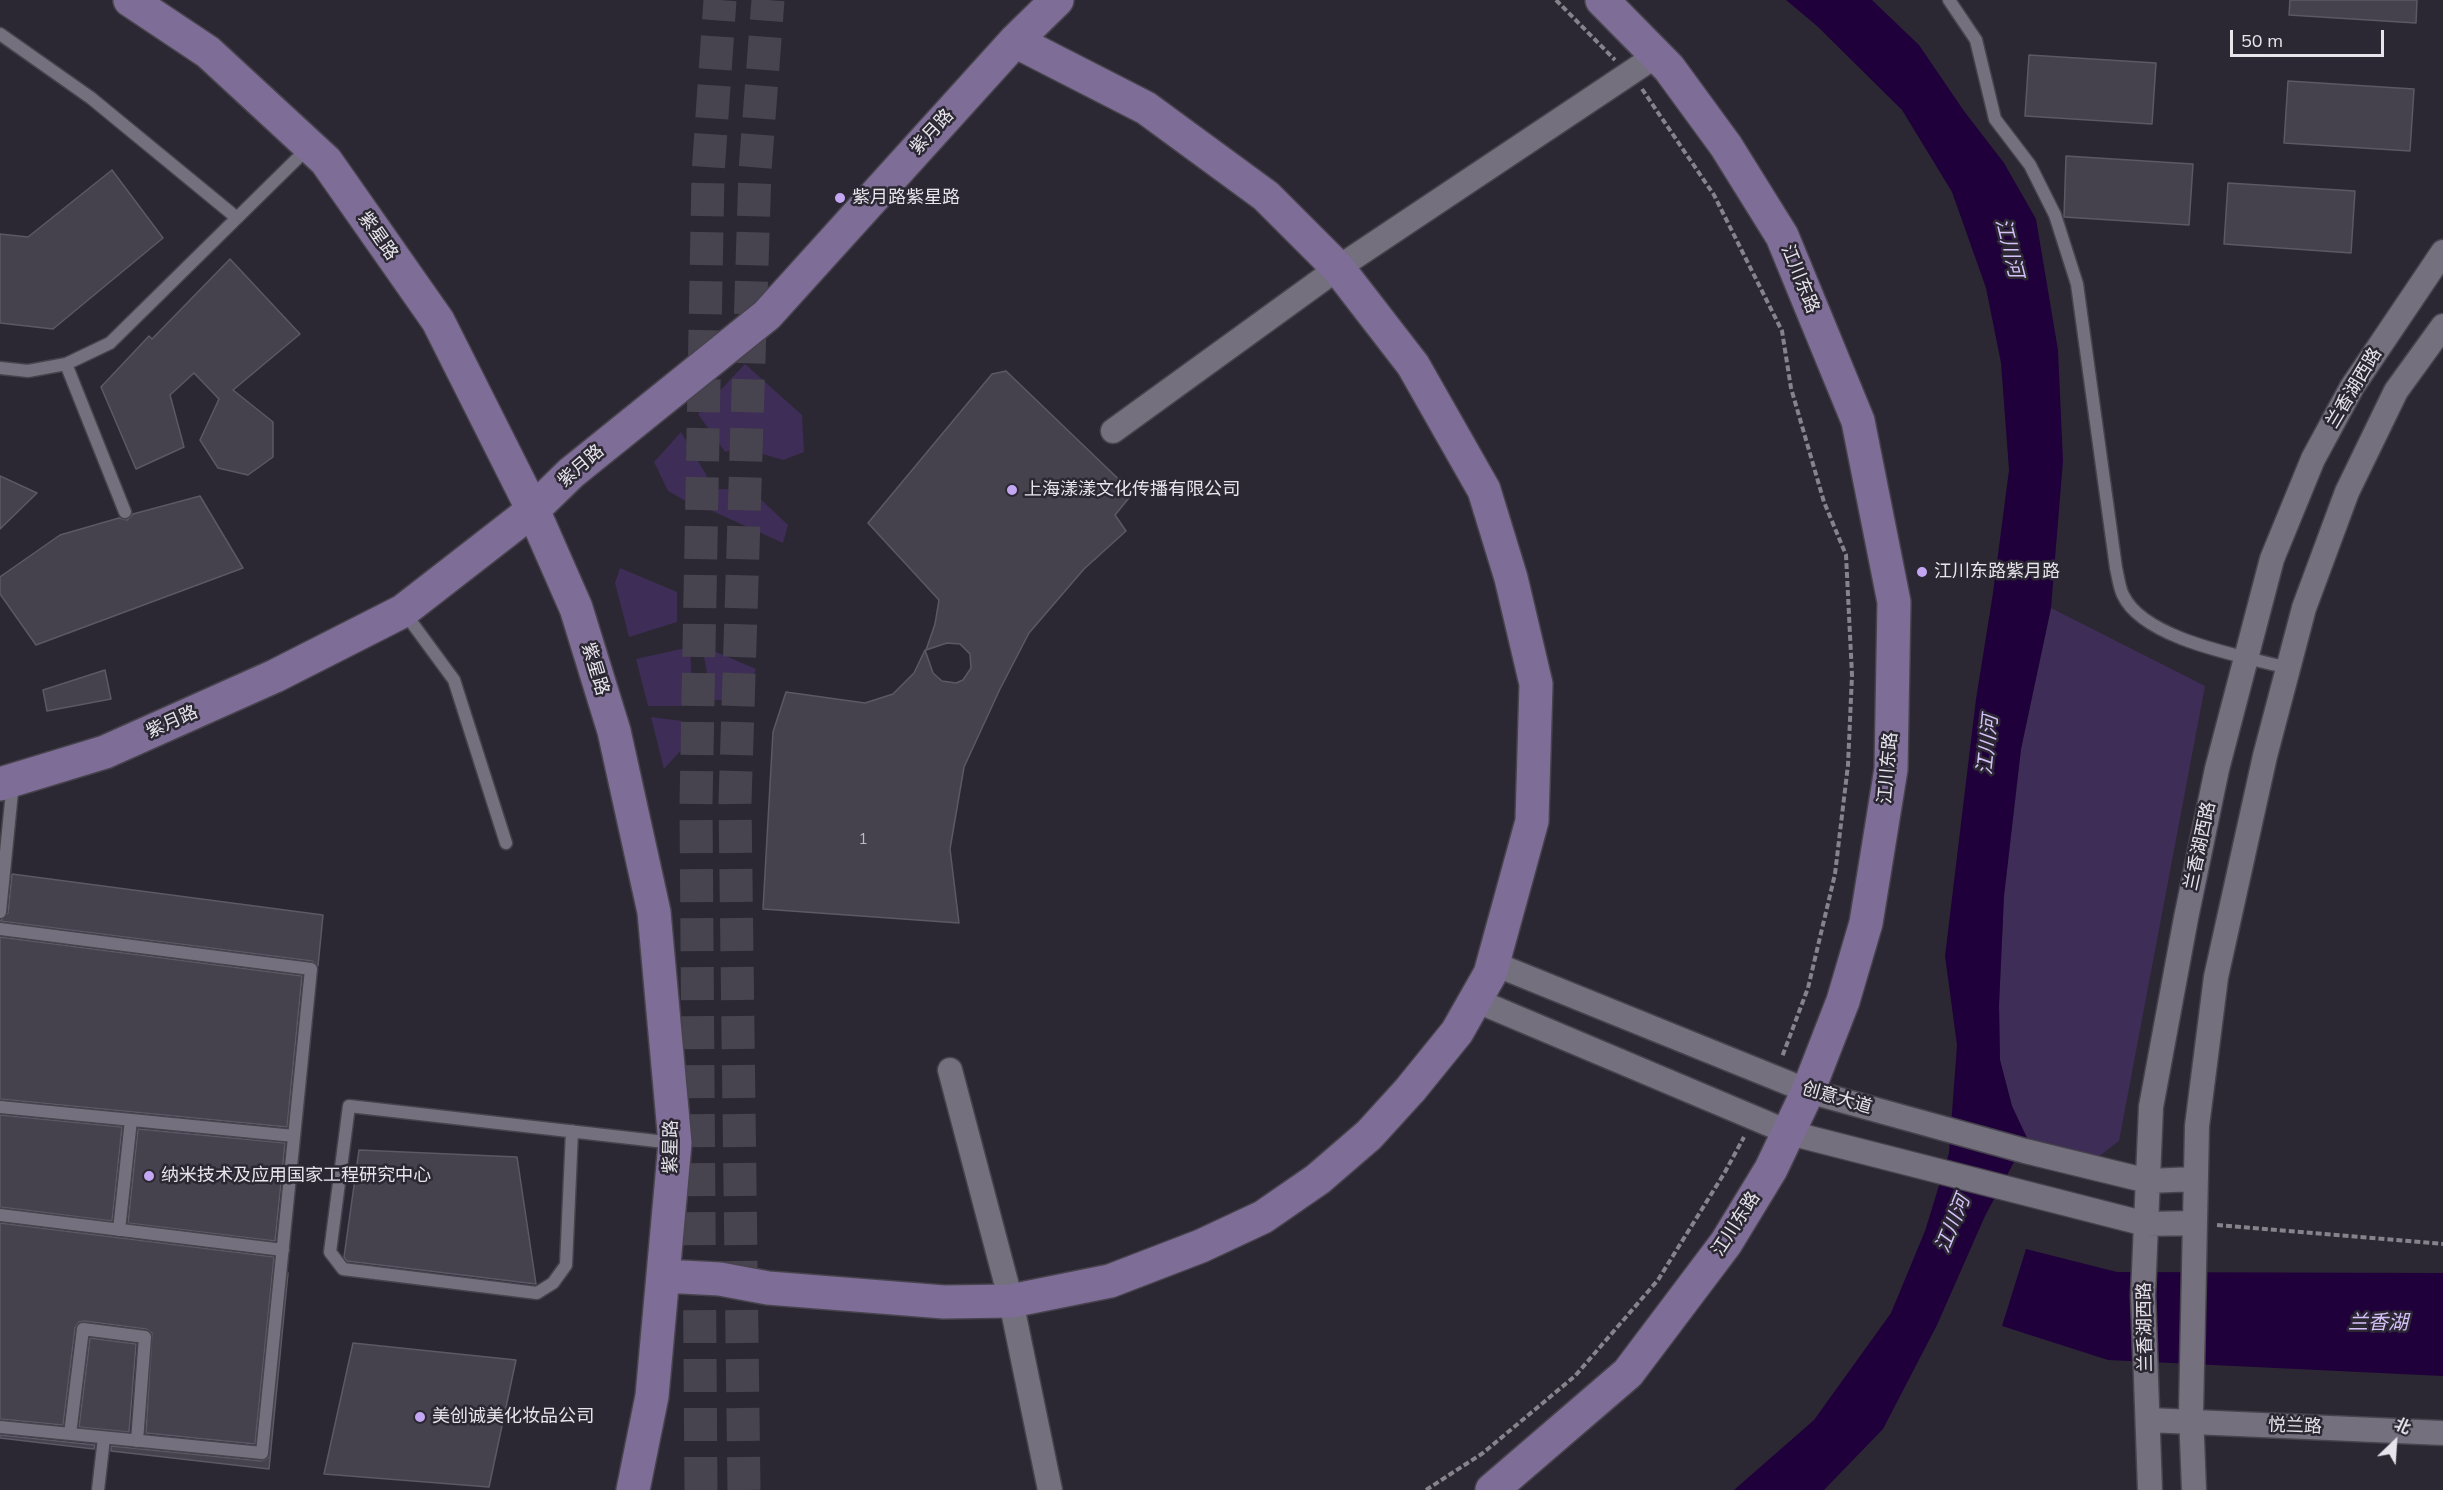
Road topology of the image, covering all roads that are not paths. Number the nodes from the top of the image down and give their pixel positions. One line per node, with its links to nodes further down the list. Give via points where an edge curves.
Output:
1 (130, 0): 8 (street, 紫星路, via 208,52)
2 (1057, 0): 6 (street, 紫月路)
3 (1602, 0): 7 (street, 江川东路)
4 (1949, 0): 19 (lane, via 1976,40 1995,119 2030,165 2055,215 2077,284 2123,596 2145,620 2179,639)
5 (0, 34): 9 (lane, via 91,98)
6 (1015, 41): 11 (street, via 1146,108 1266,196); 16 (street, 紫月路, via 767,315 571,473)
7 (1657, 55): 11 (street); 28 (street, 江川东路, via 1726,146 1782,236 1858,421 1893,602 1891,769 1866,923 1843,1001)
8 (310, 146): 9 (lane); 16 (street, 紫星路, via 326,161 438,321)
9 (237, 218): 13 (lane, via 110,343)
10 (2443, 252): 19 (street, 兰香湖西路, via 2352,387 2313,459 2272,560)
11 (1338, 268): 15 (street); 25 (street, via 1413,365 1484,489 1511,578 1536,684 1532,821)
12 (2443, 326): 20 (street, via 2397,391 2347,492 2304,608)
13 (66, 364): 14 (lane, via 28,372); 17 (lane)
14 (0, 368)
15 (1113, 431)
16 (533, 510): 18 (street, 紫月路); 34 (street, 紫星路, via 576,608 614,731 654,912)
17 (125, 512)
18 (403, 611): 21 (street, 紫月路, via 275,676 105,752); 22 (lane, via 454,680)
19 (2246, 657): 20 (lane); 36 (street, 兰香湖西路, via 2217,769 2186,918 2151,1107)
20 (2288, 668): 35 (street, via 2216,977 2197,1126)
21 (6, 782): 23 (lane)
22 (506, 843)
23 (0, 912)
24 (0, 929): 33 (lane, via 311,969)
25 (1492, 963): 26 (street); 28 (street, 创意大道)
26 (1475, 1000): 32 (street); 43 (street, via 1457,1032 1369,1135 1318,1179 1263,1217 1110,1281)
27 (950, 1070): 43 (street)
28 (1808, 1091): 32 (street, 江川东路); 36 (street, 创意大道)
29 (0, 1107): 30 (lane)
30 (131, 1120): 33 (lane); 40 (lane)
31 (572, 1131): 31 (lane, via 349,1106 330,1252 343,1269 537,1293 553,1283 566,1264); 34 (lane)
32 (1790, 1133): 39 (street); 54 (street, 江川东路, via 1726,1243 1628,1373)
33 (294, 1136): 41 (lane)
34 (675, 1143): 42 (street, 紫星路)
35 (2196, 1179): 36 (street, 创意大道); 38 (street)
36 (2148, 1181): 39 (street, 兰香湖西路)
37 (0, 1215): 40 (lane)
38 (2195, 1223): 39 (street); 45 (street)
39 (2146, 1224): 44 (street, 兰香湖西路, via 2143,1295)
40 (119, 1230): 41 (lane)
41 (283, 1250): 50 (lane, via 262,1453)
42 (663, 1276): 43 (street, via 944,1302); 52 (street, 紫星路, via 652,1396)
43 (1011, 1301): 53 (street)
44 (2148, 1420): 45 (street, 悦兰路); 55 (street, 兰香湖西路)
45 (2192, 1422): 47 (street, 悦兰路); 56 (street)
46 (0, 1427): 48 (lane)
47 (2443, 1433)
48 (70, 1434): 49 (lane); 50 (lane, via 83,1329 145,1337)
49 (105, 1438): 50 (lane); 51 (lane)
50 (137, 1441)
51 (98, 1490)
52 (633, 1490)
53 (1050, 1490)
54 (1492, 1490)
55 (2150, 1490)
56 (2194, 1490)

